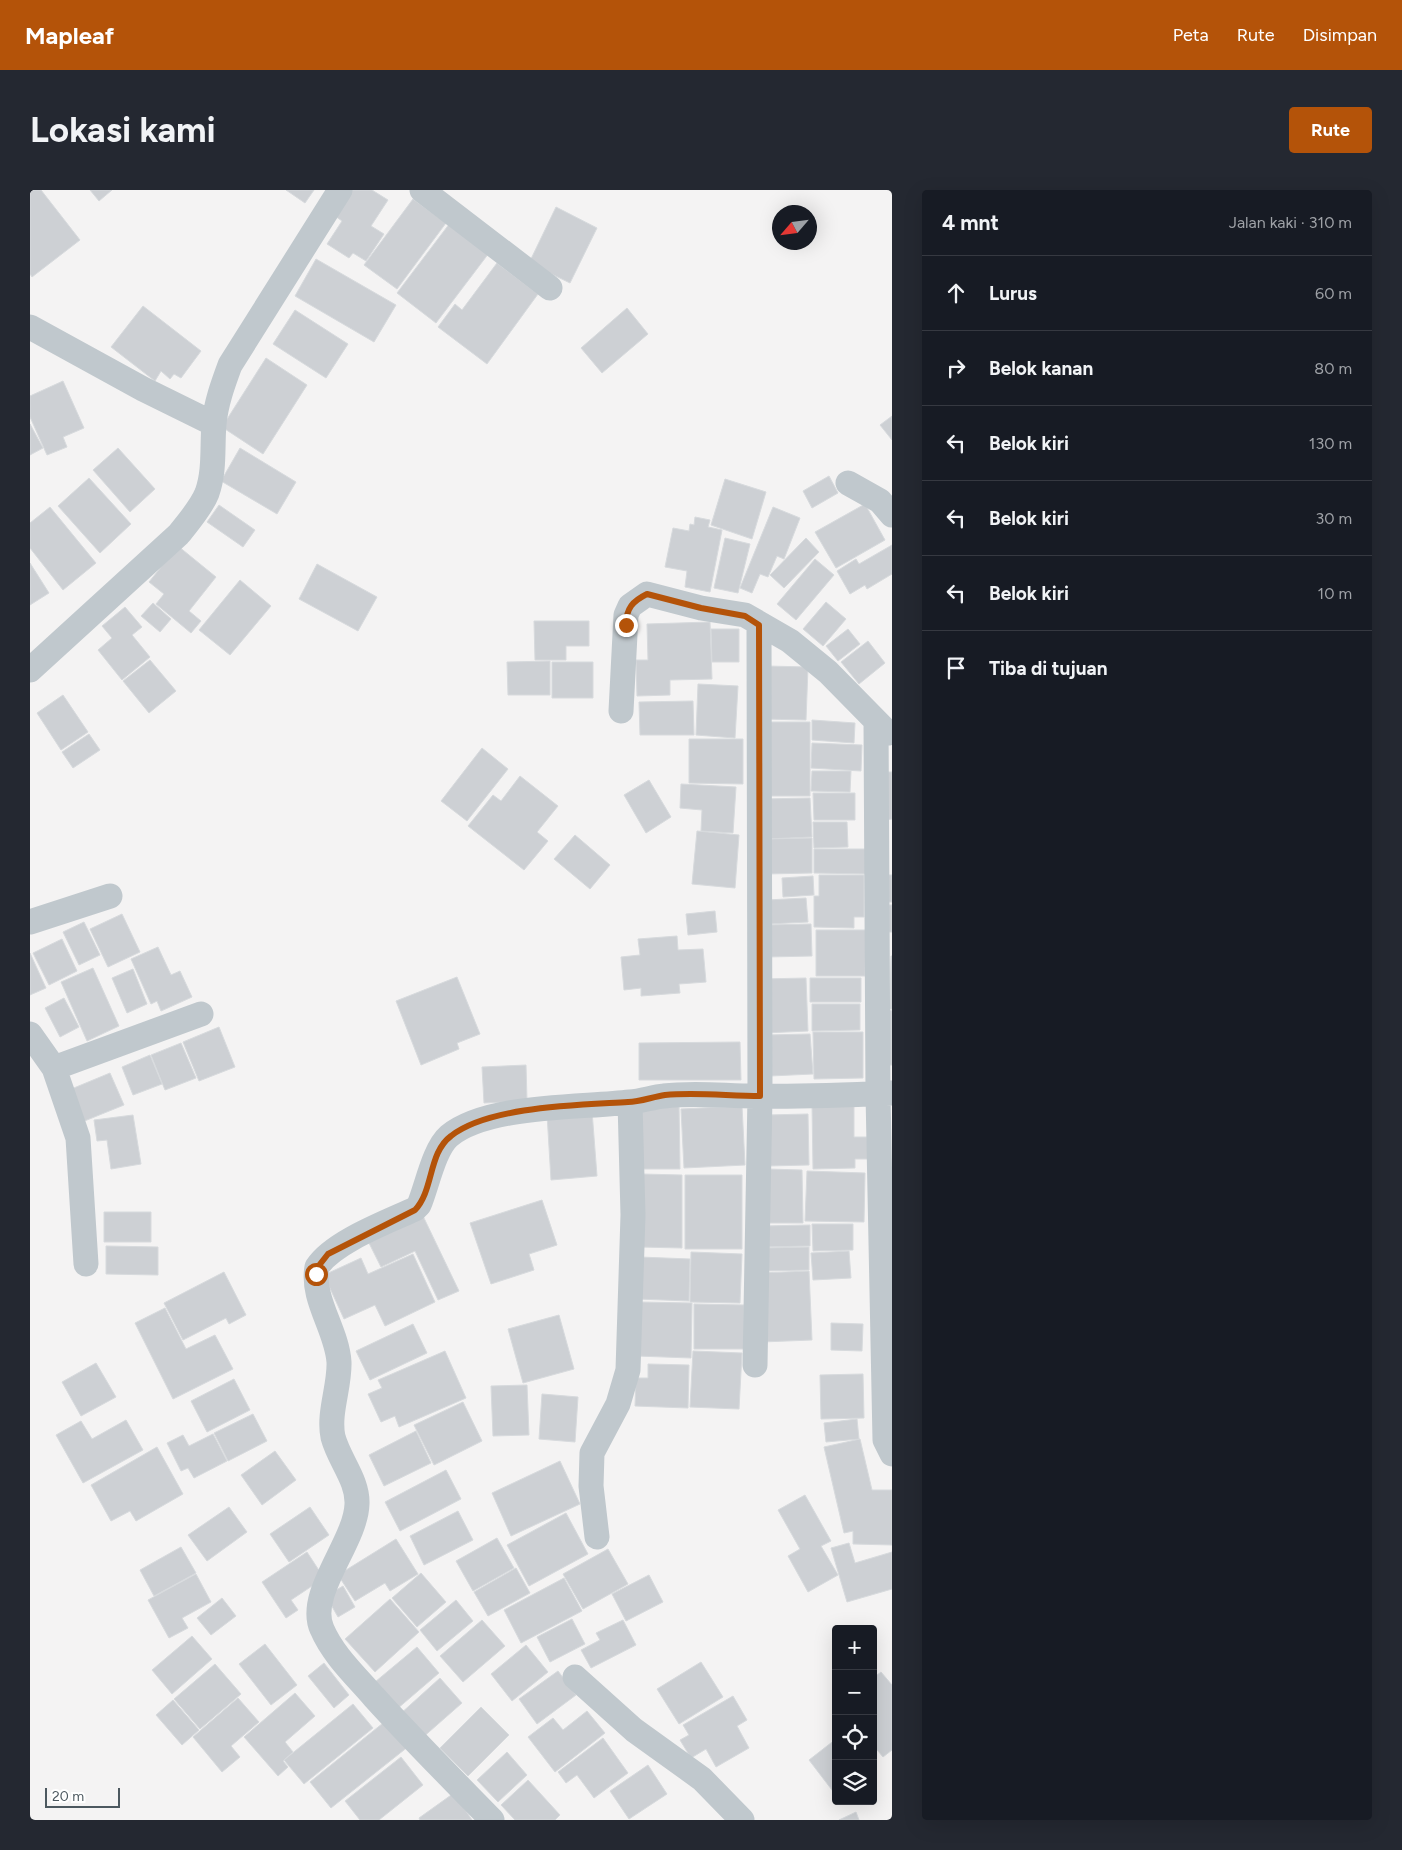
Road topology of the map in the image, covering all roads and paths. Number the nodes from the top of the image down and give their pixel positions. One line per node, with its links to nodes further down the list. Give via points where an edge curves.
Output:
1 (340, 190): 5 (street, via 230,365 219,396)
2 (422, 190): 3 (street)
3 (550, 288)
4 (30, 327): 5 (street)
5 (214, 424): 9 (street, via 208,491 199,509 179,534)
6 (848, 483): 7 (street, via 880,501)
7 (892, 515)
8 (759, 625): 10 (street, via 745,616 647,594 639,598 626,615); 11 (street, via 790,641 828,672); 18 (street)
9 (30, 670)
10 (621, 712)
11 (884, 729): 17 (street)
12 (110, 896): 13 (street)
13 (30, 922)
14 (201, 1014): 16 (street)
15 (30, 1034): 16 (street)
16 (54, 1068): 20 (street, via 78,1138)
17 (885, 1094): 18 (street); 22 (street, via 885,1440)
18 (760, 1096): 19 (street, via 665,1095); 21 (street)
19 (630, 1102): 23 (street, via 633,1214 628,1370 618,1404 592,1453 591,1486); 25 (street, via 506,1114 461,1129 441,1146 415,1210 336,1249 317,1268 317,1287 339,1362 333,1435 357,1503 352,1529 323,1594 320,1626 351,1671)
20 (86, 1264)
21 (755, 1365)
22 (892, 1454)
23 (597, 1537)
24 (576, 1677): 26 (street, via 634,1730 702,1779)
25 (492, 1820)
26 (742, 1820)

